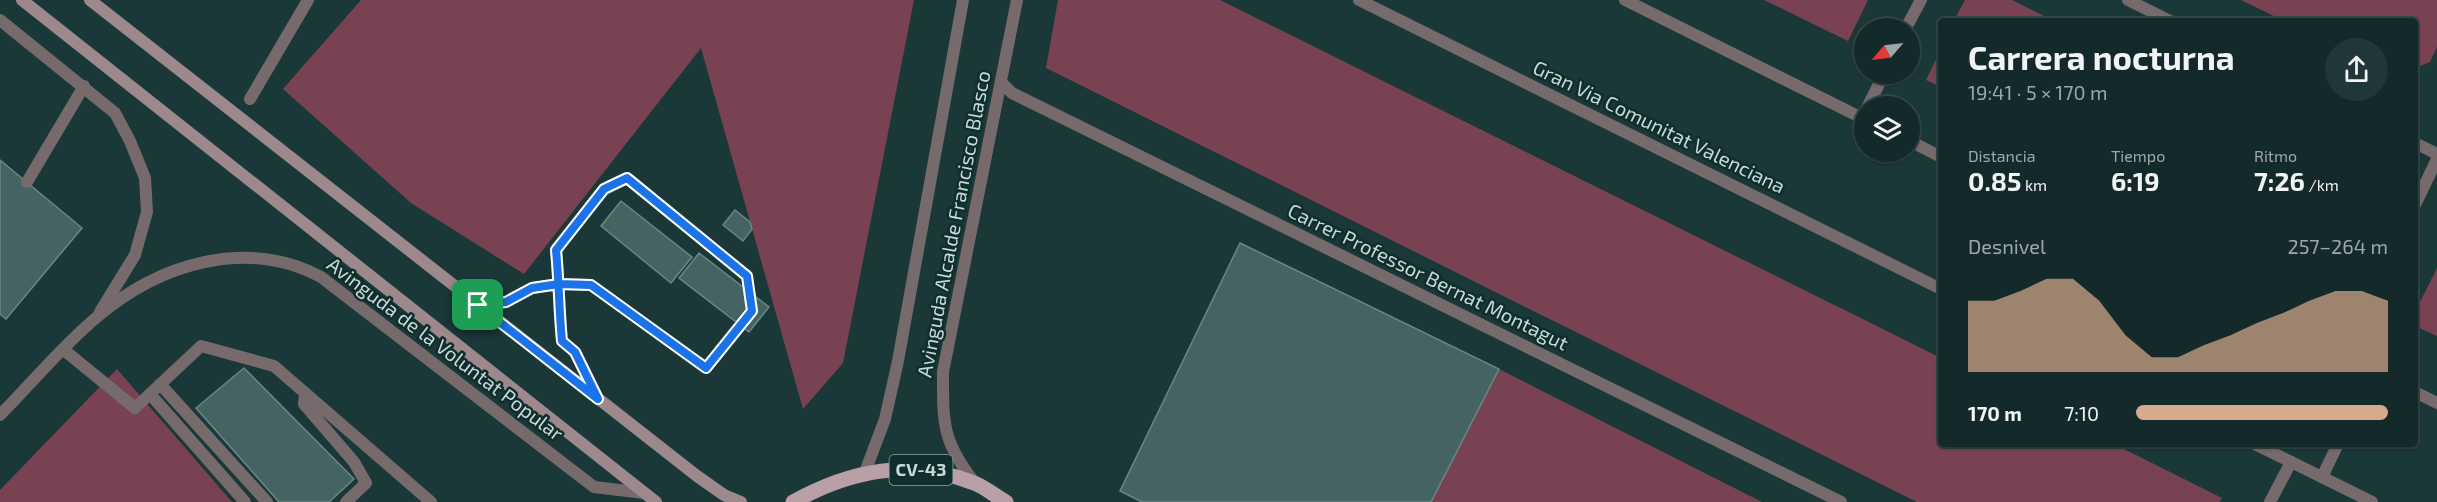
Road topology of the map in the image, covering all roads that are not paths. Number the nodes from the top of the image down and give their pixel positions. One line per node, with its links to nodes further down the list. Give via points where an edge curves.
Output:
1 (22, 0): 41 (main road, Avinguda de la Voluntat Popular)
2 (90, 0): 25 (main road)
3 (308, 0): 15 (street)
4 (963, 0): 38 (street, Avinguda Alcalde Francisco Blasco, via 898,361 885,419)
5 (1017, 0): 13 (street, Avinguda Alcalde Francisco Blasco)
6 (1359, 0): 24 (street, Gran Via Comunitat Valenciana)
7 (1625, 0): 16 (street)
8 (1920, 0): 10 (street)
9 (2128, 0): 11 (street)
10 (1911, 18)
11 (2164, 18)
12 (0, 20): 14 (street)
13 (1000, 82): 40 (street, Avinguda Alcalde Francisco Blasco, via 943,372 943,424 957,460); 50 (street, Carrer Professor Bernat Montagut, via 1022,98)
14 (84, 86): 21 (street); 26 (street, via 115,114 130,141 145,178 147,212 135,255)
15 (250, 99)
16 (1854, 109)
17 (2418, 145): 20 (street)
18 (1920, 146): 19 (street)
19 (1938, 155)
20 (2437, 157): 22 (street)
21 (27, 182)
22 (2418, 198)
23 (559, 284): 23 (street, via 591,285 706,368 752,311 747,276 627,178 604,189 556,250); 25 (street, via 532,288 506,302); 32 (street, via 562,341 575,352)
24 (1938, 288)
25 (478, 305): 32 (main road)
26 (97, 317): 27 (street); 41 (street, Avinguda de la Voluntat Popular, via 160,275 192,264 226,257 267,258 299,265 321,277 594,487)
27 (64, 350): 31 (street, via 135,408); 34 (street)
28 (160, 384): 29 (street, via 201,346 274,366); 31 (street); 44 (street)
29 (305, 393): 42 (street); 45 (street, via 304,404 354,462 366,483)
30 (2418, 393): 33 (street)
31 (150, 394): 43 (street)
32 (598, 399): 47 (main road, via 697,476)
33 (2437, 402)
34 (1, 410)
35 (2261, 447): 37 (street)
36 (2337, 447): 39 (street)
37 (2291, 462): 39 (street); 51 (street)
38 (865, 472): 40 (main road, CV-43, via 920,470); 48 (main road, CV-43, via 827,484)
39 (2322, 477): 52 (street)
40 (975, 483): 49 (main road, CV-43)
41 (644, 493): 46 (main road, Avinguda de la Voluntat Popular)
42 (423, 500)
43 (245, 502)
44 (267, 502)
45 (346, 502)
46 (656, 502)
47 (741, 502)
48 (793, 502)
49 (1005, 502)
50 (1841, 502)
51 (2270, 502)
52 (2372, 502)

